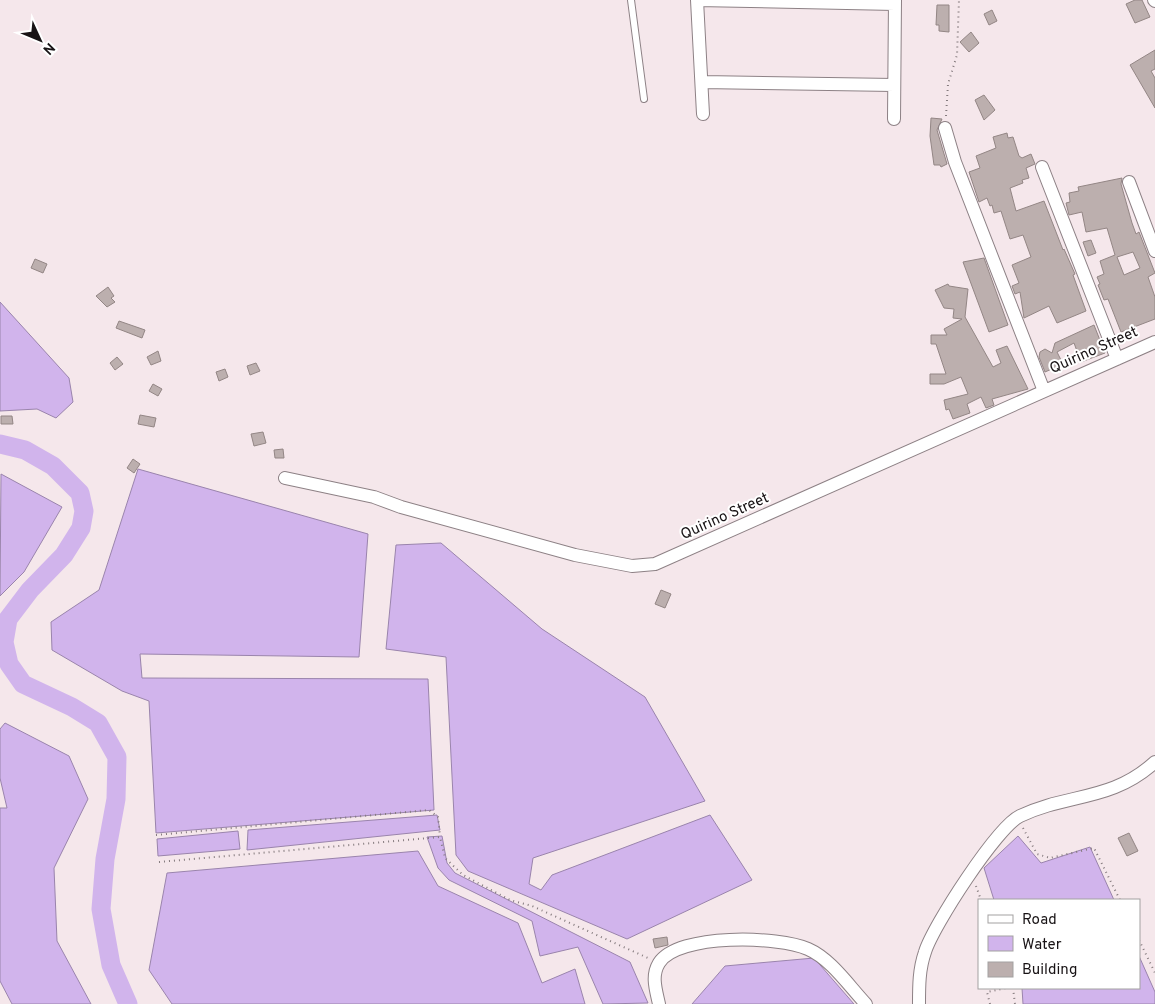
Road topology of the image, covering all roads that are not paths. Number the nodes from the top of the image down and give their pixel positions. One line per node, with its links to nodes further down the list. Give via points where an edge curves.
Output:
1 (631, 0): 7 (lane)
2 (697, 0): 3 (street); 5 (street)
3 (809, 1): 4 (street)
4 (895, 2): 6 (street)
5 (702, 82): 6 (street); 8 (street)
6 (894, 85): 9 (street)
7 (644, 99)
8 (703, 114)
9 (894, 119)
10 (946, 128): 16 (street)
11 (1042, 167): 15 (street)
12 (1129, 182): 13 (street)
13 (1155, 251)
14 (1155, 342): 15 (street, Quirino Street)
15 (1117, 359): 16 (street, Quirino Street)
16 (1044, 392): 17 (street, Quirino Street, via 655,564 632,566 574,555 374,497)
17 (285, 478)
18 (1155, 762): 21 (street, via 1111,790 1039,808 1017,817 1003,831 942,916 925,950 920,971)
19 (659, 1004): 20 (street, via 654,980 659,964 670,952 688,945 743,938 790,943 809,949 822,958)
20 (866, 1004)
21 (919, 1004)

